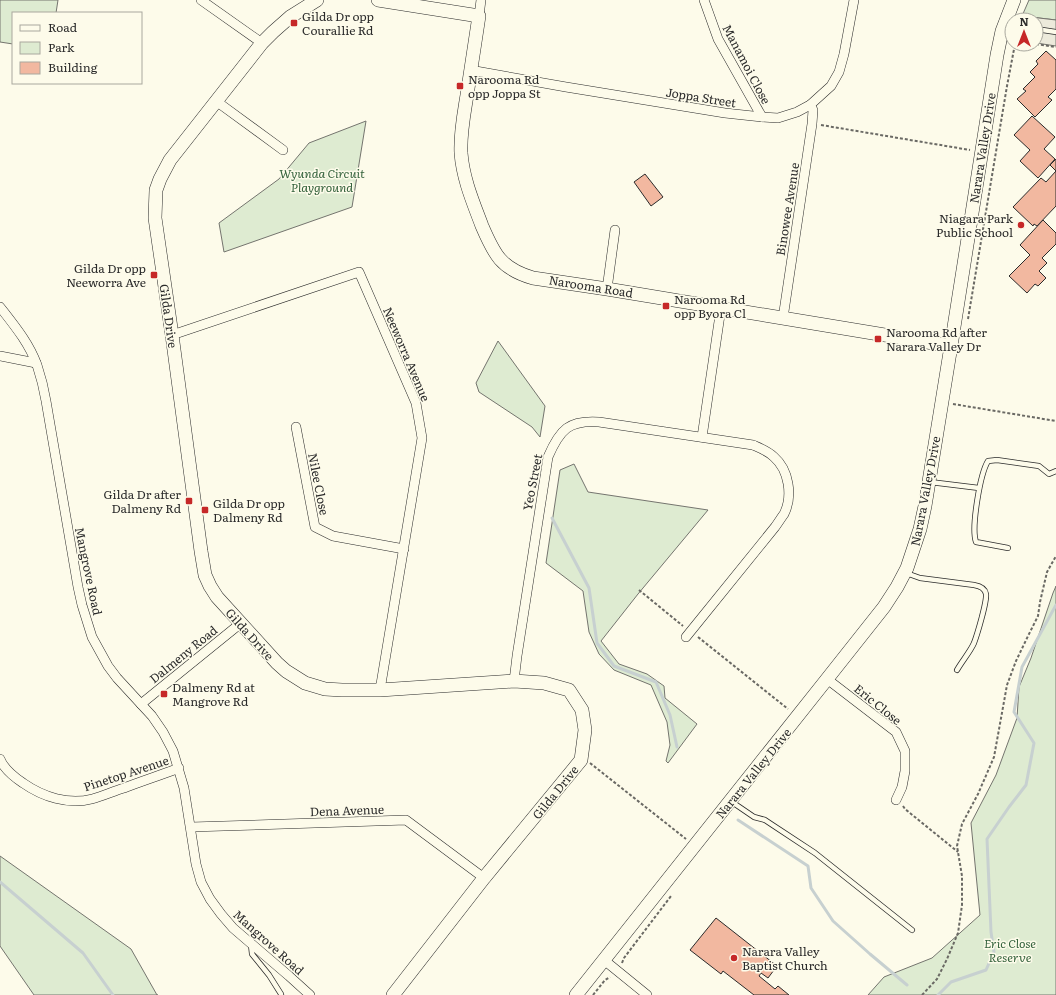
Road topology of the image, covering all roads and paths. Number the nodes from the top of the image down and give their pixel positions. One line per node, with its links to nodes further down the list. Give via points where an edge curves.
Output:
1 (201, 0): 13 (street)
2 (318, 0): 13 (street, Gilda Drive, via 282,23)
3 (378, 0): 9 (street)
4 (481, 0): 9 (street, Narooma Road)
5 (704, 0): 20 (street, Manamoi Close, via 718,39)
6 (854, 0): 19 (street, Joppa Street, via 839,72 830,86)
7 (1014, 0): 8 (street, Narara Valley Drive)
8 (1011, 12)
9 (479, 16): 17 (street, Narooma Road)
10 (1004, 29): 31 (street, Narara Valley Drive, via 996,63)
11 (1044, 30): 12 (lane)
12 (1056, 32)
13 (262, 43): 18 (street, Gilda Drive)
14 (1044, 45): 15 (path)
15 (1056, 47)
16 (1013, 52): 29 (path)
17 (470, 70): 20 (street, Joppa Street); 25 (street, Narooma Road, via 462,123 463,169 469,192 498,258 514,271 533,278)
18 (216, 101): 22 (street); 30 (street, Gilda Drive, via 170,160 156,190 155,218)
19 (810, 104): 20 (street, Joppa Street, via 798,112 778,118); 21 (street, Binowee Avenue, via 813,110)
20 (762, 118)
21 (812, 124): 23 (path); 28 (street, Binowee Avenue)
22 (283, 150)
23 (970, 150)
24 (615, 230): 25 (street)
25 (607, 289): 27 (street, Narooma Road)
26 (0, 307): 33 (street, Mangrove Road, via 27,345)
27 (721, 308): 28 (street, Narooma Road); 37 (street)
28 (783, 318): 31 (street, Narooma Road)
29 (967, 323)
30 (172, 335): 42 (street, Neeworra Avenue, via 359,272 416,403 422,438); 46 (street, Gilda Drive, via 205,575 217,597)
31 (951, 346): 34 (street, Narara Valley Drive)
32 (0, 356): 33 (street)
33 (36, 364): 52 (street, Mangrove Road, via 46,401 82,605 92,637 108,666)
34 (942, 402): 35 (path); 39 (street, Narara Valley Drive)
35 (1056, 421)
36 (296, 427): 42 (street, Nilee Close, via 315,527 333,536)
37 (702, 437): 47 (street, Yeo Street, via 753,445 764,450 775,457 781,465 789,485 784,514); 50 (street, Yeo Street, via 588,421 570,426 558,437 548,456)
38 (1056, 470): 40 (lane, via 1049,474 1039,466 988,461)
39 (929, 482): 40 (lane); 44 (street, Narara Valley Drive, via 920,529)
40 (979, 488): 41 (lane, via 974,531 976,542)
41 (1008, 548)
42 (404, 549): 51 (street, Neeworra Avenue)
43 (1056, 556): 61 (path, via 1047,572 1038,616 1008,685 994,757 962,824)
44 (904, 572): 48 (lane, via 920,578 980,586 984,590 985,606 974,644); 49 (street, Narara Valley Drive, via 884,607)
45 (639, 590): 47 (path)
46 (241, 624): 51 (street, Gilda Drive, via 277,663 305,683 326,689); 52 (street, Dalmeny Road)
47 (689, 635): 53 (path)
48 (957, 670)
49 (827, 679): 57 (street, Eric Close, via 896,732 905,751 905,771); 58 (street, Narara Valley Drive)
50 (514, 681): 51 (street, Gilda Drive); 54 (street, Gilda Drive, via 544,683 569,690 582,710 585,730)
51 (380, 690)
52 (141, 704): 56 (street, Mangrove Road, via 163,732)
53 (789, 709)
54 (582, 756): 60 (path); 62 (street, Gilda Drive)
55 (1, 763): 56 (street, Pinetop Avenue, via 16,778 45,796 75,801 91,799)
56 (179, 768): 59 (street, Mangrove Road)
57 (897, 798): 61 (path, via 905,809)
58 (730, 801): 60 (street, Narara Valley Drive); 64 (lane, via 754,817 765,820 815,853)
59 (191, 827): 62 (street, Dena Avenue, via 406,820); 65 (street, Mangrove Road, via 196,864 204,888 221,914)
60 (695, 846): 66 (street, Narara Valley Drive)
61 (958, 852): 74 (path, via 962,876 962,905 958,933 937,979)
62 (484, 878): 70 (street, Gilda Drive)
63 (672, 894): 67 (path, via 624,958)
64 (912, 930)
65 (251, 944): 68 (lane, via 252,954); 69 (street, Mangrove Road)
66 (604, 960): 67 (street); 71 (street, Narara Valley Drive)
67 (618, 971): 72 (path, via 605,980); 73 (street)
68 (282, 994)
69 (310, 995)
70 (393, 995)
71 (576, 995)
72 (593, 995)
73 (647, 995)
74 (922, 995)

